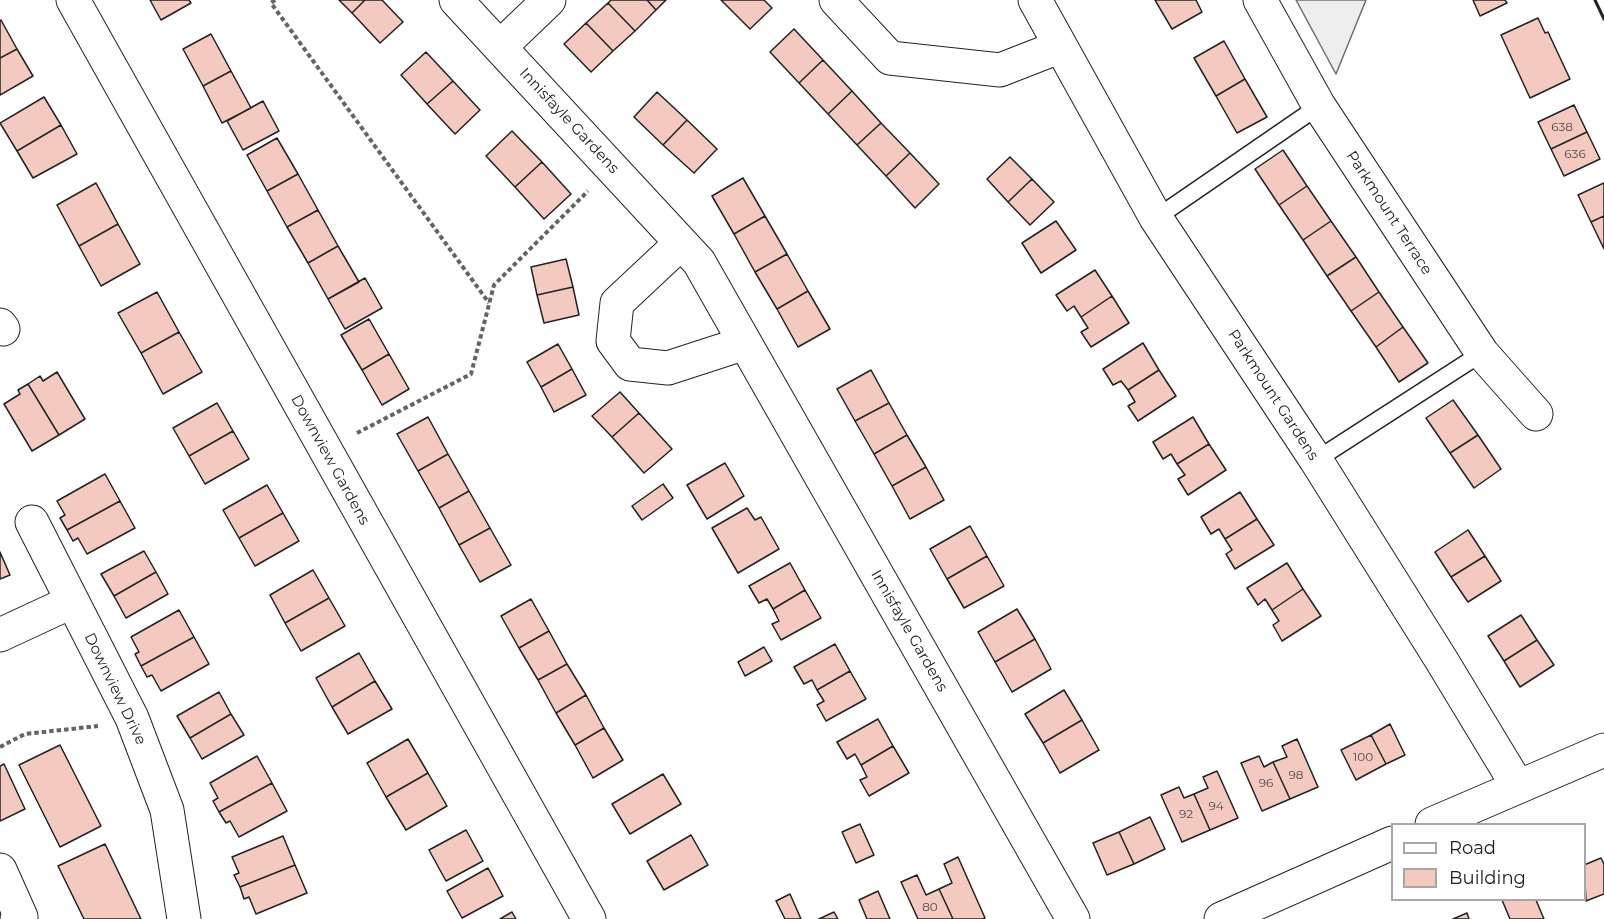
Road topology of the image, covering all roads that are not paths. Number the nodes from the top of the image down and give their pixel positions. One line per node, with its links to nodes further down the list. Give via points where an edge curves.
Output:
1 (73, 0): 27 (street, Downview Gardens)
2 (456, 0): 7 (street, Innisfayle Gardens)
3 (549, 0): 7 (street)
4 (836, 0): 8 (street, via 890,58 1000,70)
5 (1035, 0): 8 (street, Parkmount Gardens)
6 (1260, 0): 9 (street, Parkmount Terrace)
7 (501, 46): 11 (street, Innisfayle Gardens)
8 (1059, 47): 10 (street, Parkmount Gardens)
9 (1319, 106): 10 (lane); 13 (street, Parkmount Terrace)
10 (1156, 218): 15 (street, Parkmount Gardens)
11 (681, 243): 12 (street, Innisfayle Gardens, via 699,262); 12 (street, via 617,303 614,341 630,364 668,368)
12 (745, 343): 28 (street, Innisfayle Gardens)
13 (1482, 353): 14 (street, Parkmount Terrace); 15 (lane)
14 (1536, 414)
15 (1316, 460): 20 (street, Parkmount Gardens)
16 (32, 522): 17 (street, Downview Drive)
17 (71, 602): 18 (street); 26 (street, Downview Drive, via 132,718 167,810)
18 (0, 635)
19 (1604, 750): 20 (street)
20 (1517, 786): 21 (street)
21 (1436, 823)
22 (1391, 843): 24 (street)
23 (0, 870): 25 (street, via 21,917)
24 (1241, 915)
25 (17, 919)
26 (184, 919)
27 (589, 919)
28 (1073, 919)

